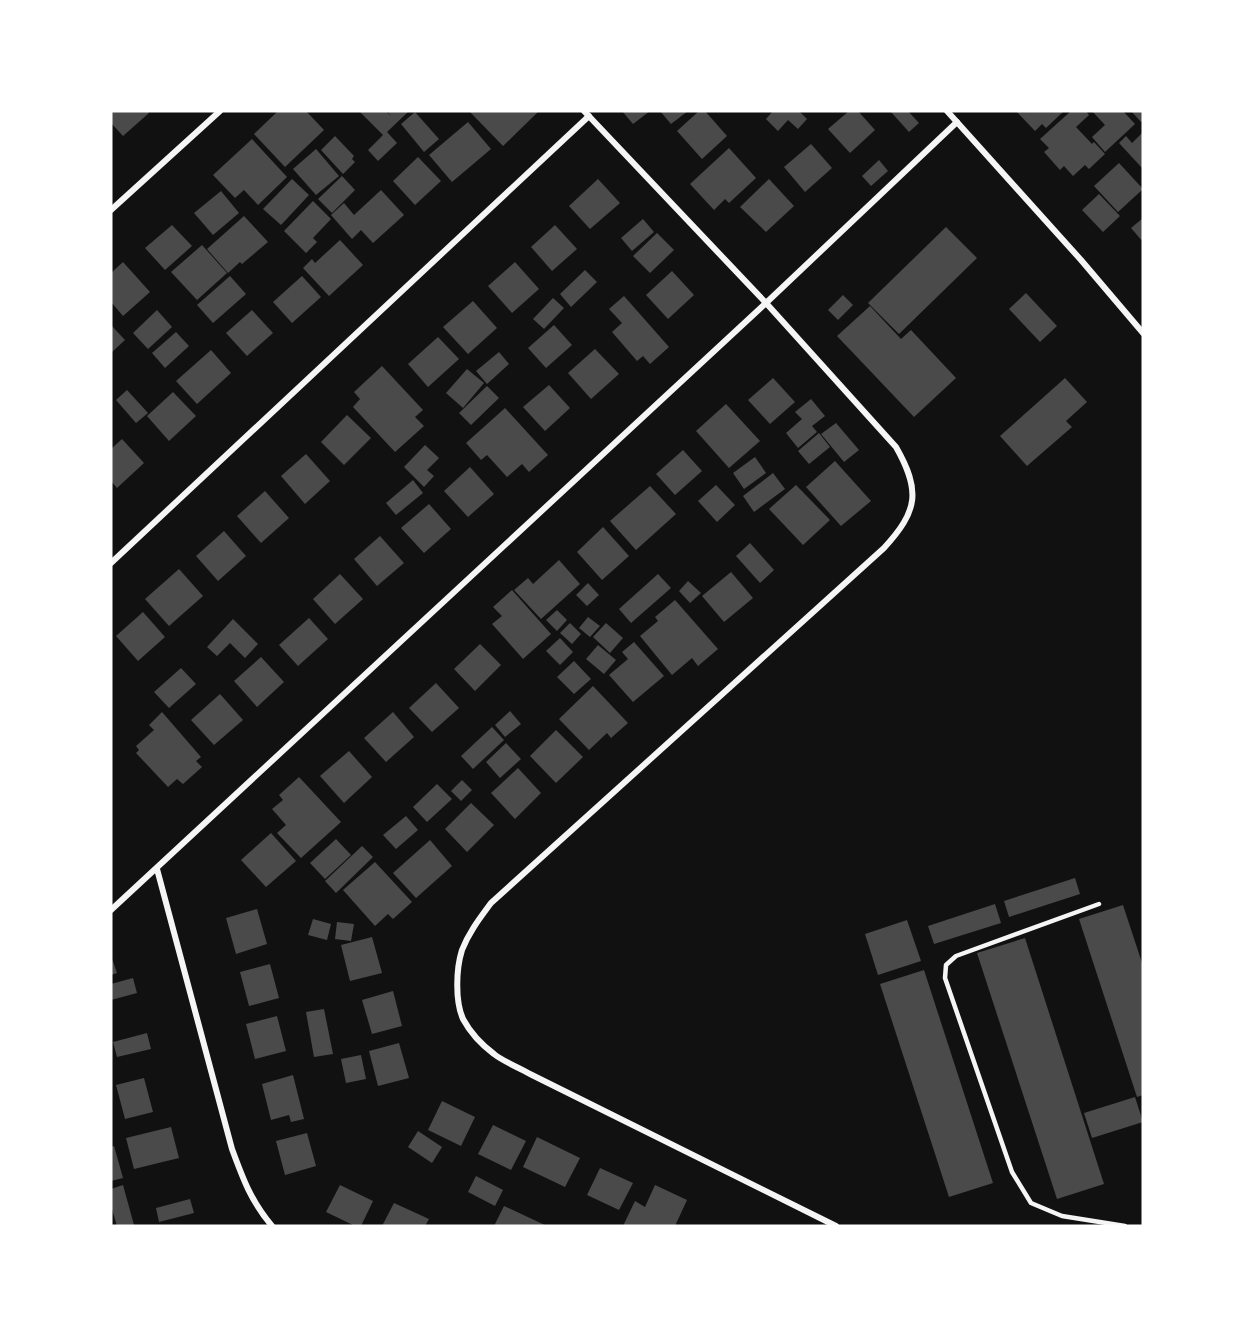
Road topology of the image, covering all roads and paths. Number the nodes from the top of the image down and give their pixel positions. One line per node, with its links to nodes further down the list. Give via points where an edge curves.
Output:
1 (219, 111): 5 (street)
2 (947, 111): 4 (street)
3 (587, 113): 6 (street); 8 (street)
4 (957, 122): 6 (street); 7 (street)
5 (111, 210)
6 (766, 303): 9 (street); 13 (street, via 896,447 911,479 909,516 884,548 491,903 462,951 459,1001 473,1034 494,1054)
7 (1143, 333)
8 (111, 562)
9 (157, 869): 11 (street); 12 (street, via 232,1149 246,1190)
10 (1099, 904): 14 (lane, via 956,956 946,965 945,978 1012,1172 1031,1203 1062,1216)
11 (111, 910)
12 (272, 1226)
13 (836, 1226)
14 (1125, 1226)

